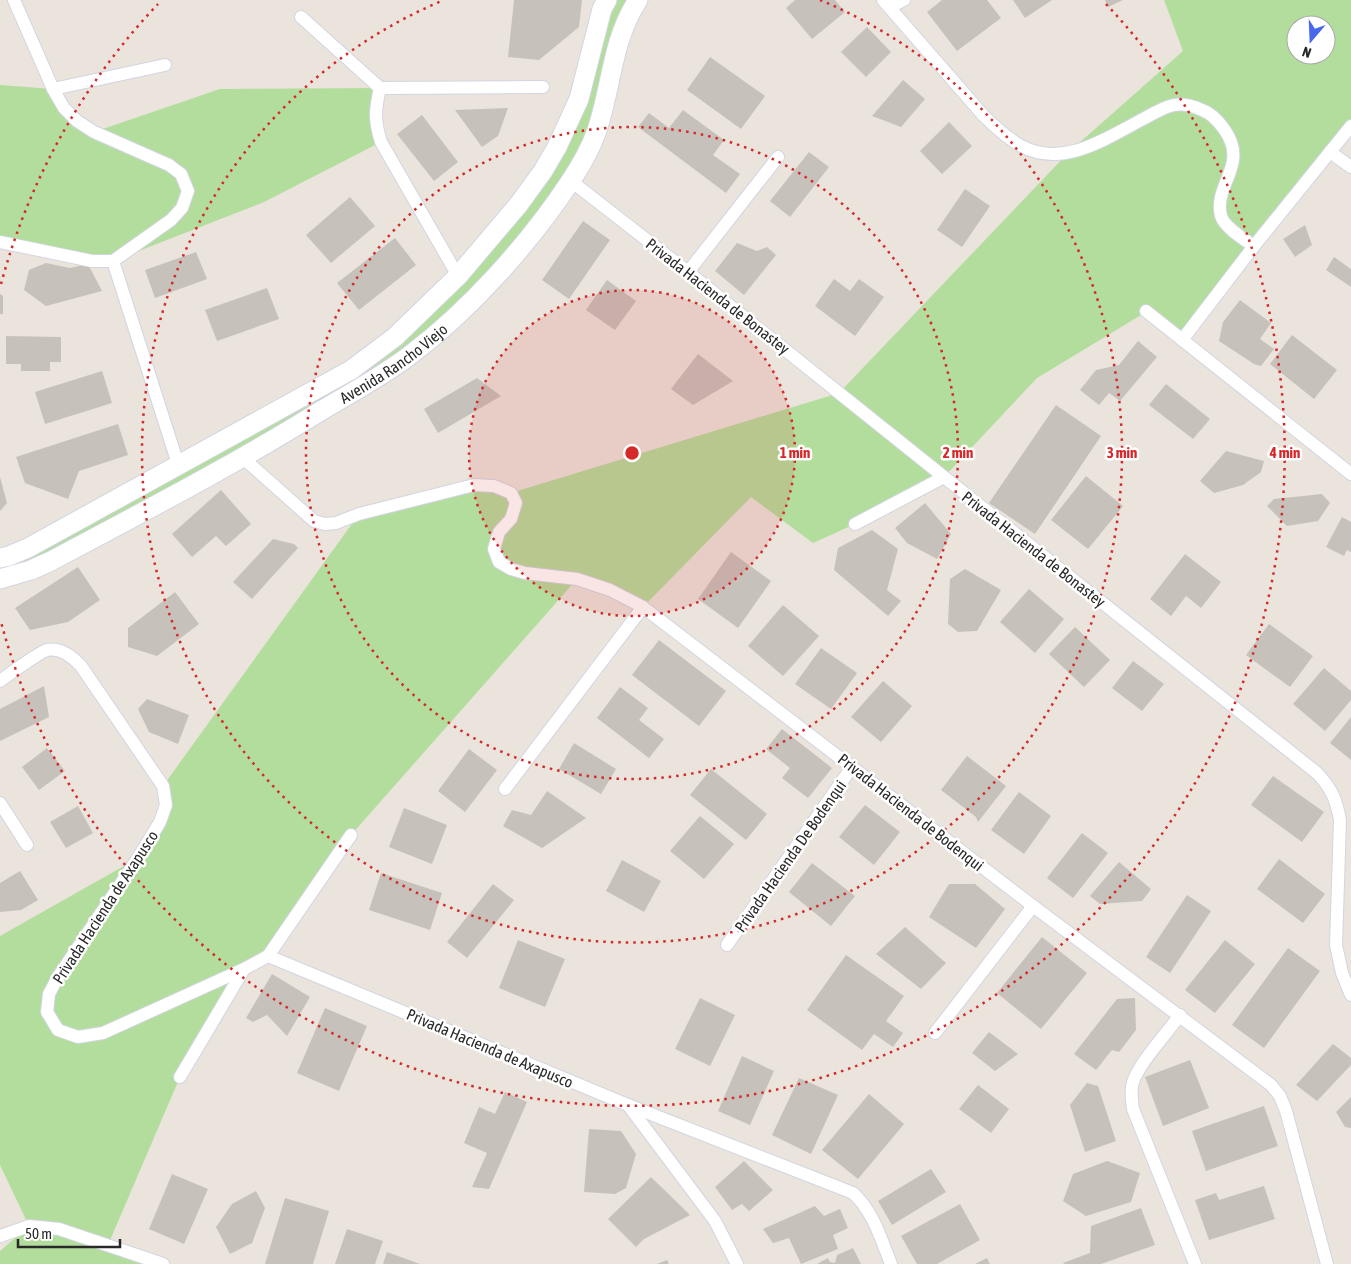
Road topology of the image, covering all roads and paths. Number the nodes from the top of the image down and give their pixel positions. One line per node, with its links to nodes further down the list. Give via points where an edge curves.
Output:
1 (14, 0): 10 (street)
2 (607, 0): 12 (street, Avenida Rancho Viejo, via 579,99)
3 (638, 0): 15 (street, Avenida Rancho Viejo, via 621,31 596,133)
4 (904, 0): 5 (street)
5 (887, 4): 19 (street, via 983,115 1001,133 1023,147 1047,154 1069,152 1089,147 1169,105 1187,105 1204,110 1219,122 1234,149 1233,164 1221,198 1221,217 1232,230)
6 (301, 17): 9 (street)
7 (165, 65): 10 (street)
8 (543, 87): 9 (street)
9 (380, 88): 22 (street, via 376,126 381,142)
10 (53, 89): 20 (street, via 64,108 77,121 94,132 169,165 181,174 188,191 182,208 170,220)
11 (1351, 126): 13 (street)
12 (557, 147): 15 (street, via 571,144 580,148); 22 (street, Avenida Rancho Viejo, via 520,204)
13 (1330, 152): 16 (street); 19 (street)
14 (778, 157): 21 (street)
15 (584, 159): 17 (street, Avenida Rancho Viejo)
16 (1351, 167)
17 (571, 181): 21 (street, Privada Hacienda de Bonastey); 26 (street, Avenida Rancho Viejo, via 542,221 457,316 384,373)
18 (0, 242): 20 (street, via 92,261)
19 (1254, 246): 24 (street)
20 (113, 261): 28 (street)
21 (688, 272): 30 (street, Privada Hacienda de Bonastey)
22 (458, 276): 25 (street, Avenida Rancho Viejo, via 396,337 351,370)
23 (1146, 312): 24 (street)
24 (1182, 340): 29 (street)
25 (265, 418): 26 (street); 28 (street, Avenida Rancho Viejo)
26 (277, 438): 27 (street, Avenida Rancho Viejo)
27 (243, 458): 32 (street, Avenida Rancho Viejo); 36 (street, Privada Hacienda de Bodenqui, via 314,521 325,524 474,485 494,486 510,493 516,503 511,519 499,532 494,549 499,562 525,573 577,579 610,590)
28 (178, 464): 31 (street, Avenida Rancho Viejo)
29 (1351, 474)
30 (944, 477): 33 (street); 47 (street, Privada Hacienda de Bonastey, via 1317,773 1329,786 1340,820 1336,945)
31 (154, 478): 32 (street); 34 (street, Avenida Rancho Viejo, via 28,548)
32 (167, 499): 35 (street, Avenida Rancho Viejo, via 51,561)
33 (855, 524)
34 (0, 558)
35 (0, 579)
36 (643, 607): 38 (street, Privada Hacienda de Bodenqui); 39 (street)
37 (2, 676): 46 (street, Privada Hacienda de Axapusco, via 46,650 72,656 163,786 166,805 160,822 49,994 47,1012 58,1030 78,1036 103,1033)
38 (852, 767): 43 (street, Privada Hacienda de Bodenqui); 44 (street, Privada Hacienda De Bodenqui)
39 (505, 789)
40 (0, 803): 42 (street)
41 (351, 835): 45 (street, Privada Hacienda de Axapusco)
42 (27, 845)
43 (1033, 906): 48 (street, Privada Hacienda de Bodenqui); 49 (street)
44 (726, 945)
45 (268, 956): 46 (street, Privada Hacienda de Axapusco); 51 (street, Privada Hacienda de Axapusco)
46 (244, 969): 50 (street)
47 (1351, 995)
48 (1180, 1015): 56 (street, via 1138,1070 1131,1095 1133,1109); 57 (street, Privada Hacienda de Bodenqui, via 1261,1075 1280,1096)
49 (935, 1034)
50 (180, 1077)
51 (628, 1105): 54 (street, via 715,1221); 55 (street, Privada Hacienda de Axapusco, via 853,1193 872,1217)
52 (0, 1236): 53 (street, via 29,1226 59,1229)
53 (163, 1264)
54 (737, 1264)
55 (891, 1264)
56 (1195, 1264)
57 (1327, 1264)

